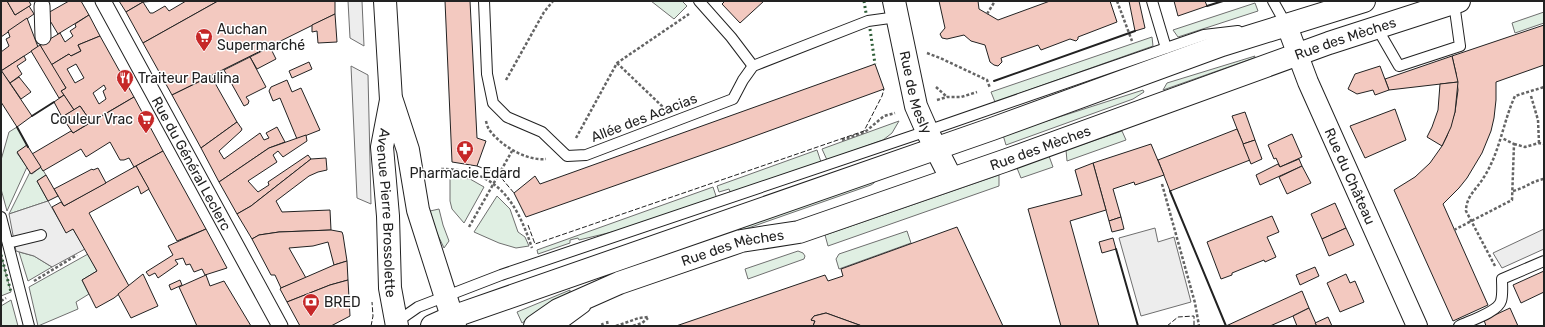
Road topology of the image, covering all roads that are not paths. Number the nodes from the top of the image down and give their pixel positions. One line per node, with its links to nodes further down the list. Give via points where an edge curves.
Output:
1 (103, 1): 30 (street, Rue du Général Leclerc)
2 (385, 1): 18 (main road, Avenue Pierre Brossolette)
3 (484, 1): 17 (lane, Allée des Acacias, via 487,74 493,104 507,117 542,132 567,156 586,155 733,99)
4 (1152, 1): 15 (lane)
5 (1274, 1): 12 (lane)
6 (1364, 1): 10 (main road, Rue des Mèches)
7 (703, 2): 17 (lane)
8 (1457, 2): 13 (main road, Rue des Mèches); 13 (lane, via 1460,46 1399,66)
9 (44, 3): 14 (street)
10 (1346, 5): 12 (main road, Rue des Mèches)
11 (895, 9): 17 (lane); 19 (main road, Rue de Mesly, via 916,106)
12 (1287, 26): 15 (lane, Rue des Mèches, via 1204,35); 16 (street, Rue du Château); 19 (main road, Rue des Mèches, via 1222,45 992,129)
13 (1377, 28): 16 (main road, Rue des Mèches)
14 (43, 37)
15 (1166, 48): 19 (lane, Rue des Mèches)
16 (1298, 55): 20 (main road, Rue des Mèches); 34 (street, Rue du Château)
17 (753, 66)
18 (392, 100): 26 (main road, Avenue Pierre Brossolette, via 408,150 418,210); 28 (main road, Avenue Pierre Brossolette, via 382,147 388,216 390,288)
19 (932, 139): 20 (main road, Rue de Mesly); 26 (lane, Rue des Mèches); 27 (main road, Rue des Mèches)
20 (951, 178): 25 (main road, Rue des Mèches, via 799,232 741,241)
21 (1, 217): 23 (lane)
22 (41, 236): 23 (lane)
23 (8, 243): 29 (lane)
24 (1544, 261): 35 (lane, via 1502,279 1500,305 1495,310)
25 (619, 283): 32 (main road, Rue des Mèches, via 558,310); 33 (lane, Rue des Mèches)
26 (445, 295): 27 (main road, Avenue Pierre Brossolette); 28 (lane, Rue des Mèches, via 418,306)
27 (453, 322): 31 (main road, Rue des Mèches)
28 (395, 325)
29 (29, 326)
30 (280, 326)
31 (432, 326)
32 (535, 326)
33 (559, 326)
34 (1417, 326)
35 (1459, 326)

